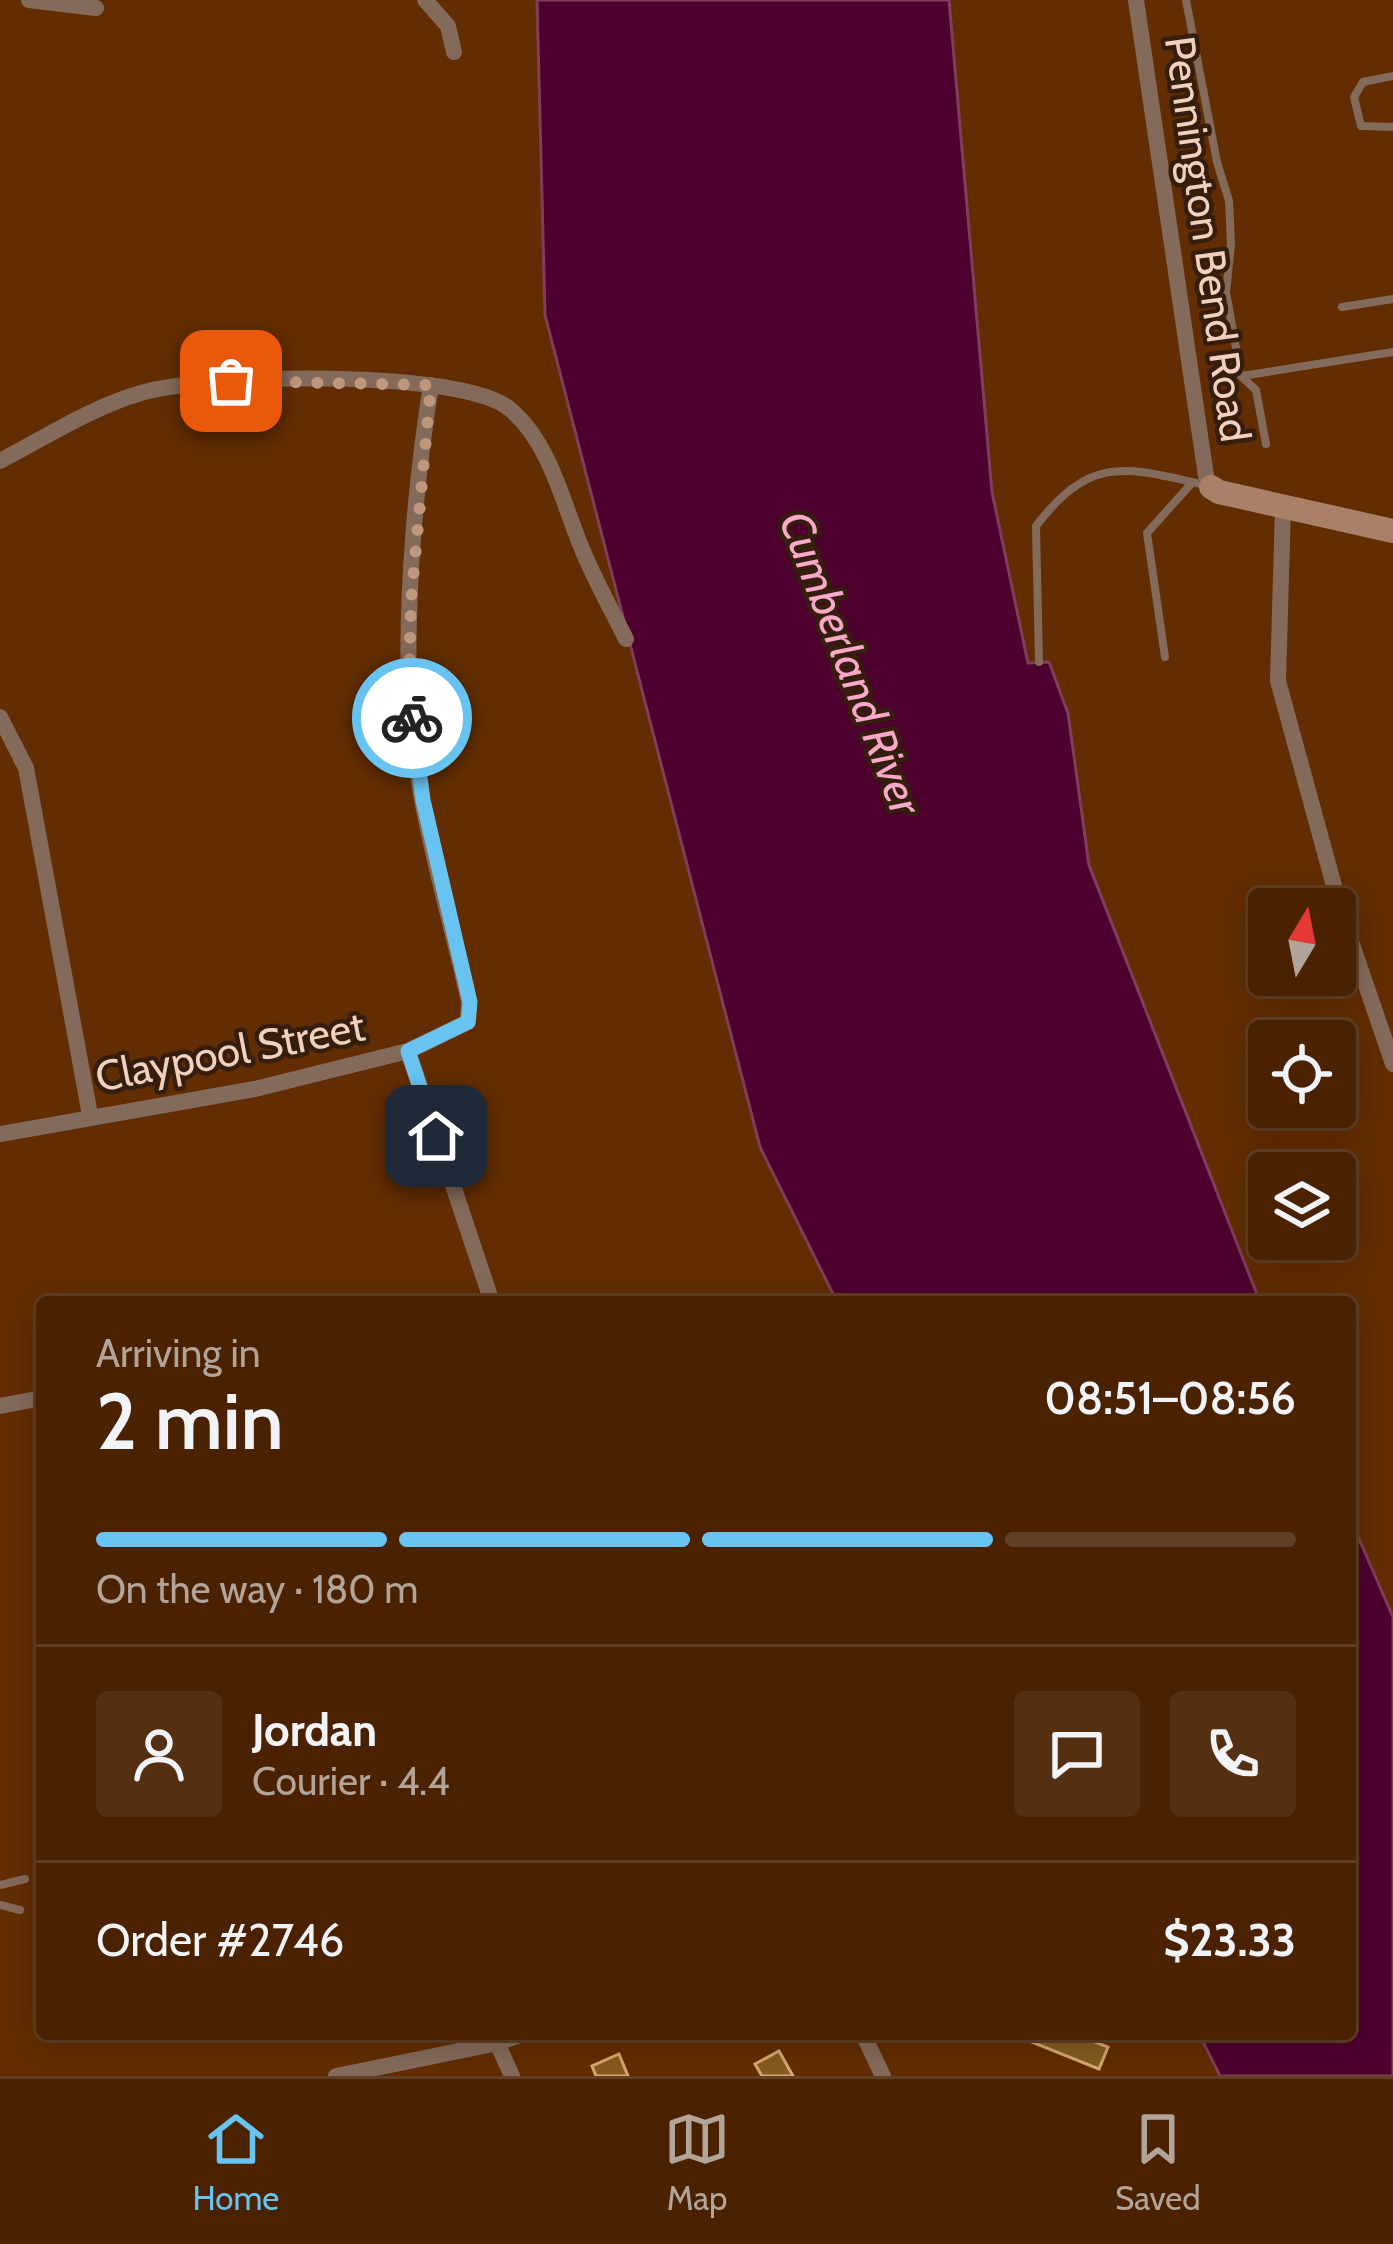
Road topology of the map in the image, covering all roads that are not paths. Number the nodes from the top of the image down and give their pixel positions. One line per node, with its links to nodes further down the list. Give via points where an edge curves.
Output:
1 (29, 0): 5 (street)
2 (425, 0): 6 (street, via 448,26)
3 (1136, 0): 16 (street, Pennington Bend Road)
4 (1186, 0): 12 (lane, via 1228,201 1226,292)
5 (96, 8)
6 (454, 52)
7 (1393, 76): 8 (lane, via 1363,82 1354,97 1361,127)
8 (1393, 127)
9 (1393, 298): 10 (lane)
10 (1342, 307)
11 (1393, 352): 12 (lane)
12 (1241, 376): 14 (lane, via 1256,390)
13 (431, 385): 15 (street, via 203,381 140,393); 19 (street, via 483,393 536,437); 23 (street, Claypool Street, via 409,689 423,800 470,1002 468,1022)
14 (1266, 444)
15 (0, 461)
16 (1202, 484): 17 (street); 20 (lane, via 1148,533); 21 (lane, via 1111,470 1091,474 1053,504 1036,526)
17 (1283, 507): 18 (street); 24 (street, via 1278,681 1328,869)
18 (1393, 531)
19 (626, 639)
20 (1165, 658)
21 (1039, 662)
22 (0, 717): 25 (street, via 26,768)
23 (408, 1051): 25 (street, Claypool Street, via 255,1089); 27 (street)
24 (1393, 1064)
25 (90, 1115): 26 (street, Claypool Street)
26 (0, 1134)
27 (490, 1296)
28 (36, 1399): 29 (street)
29 (0, 1406)
30 (26, 1879): 31 (lane)
31 (0, 1885)
32 (0, 1905): 33 (lane)
33 (20, 1910)
34 (488, 2040): 37 (street)
35 (497, 2040): 38 (street)
36 (866, 2040): 39 (street)
37 (336, 2076)
38 (512, 2076)
39 (883, 2076)

